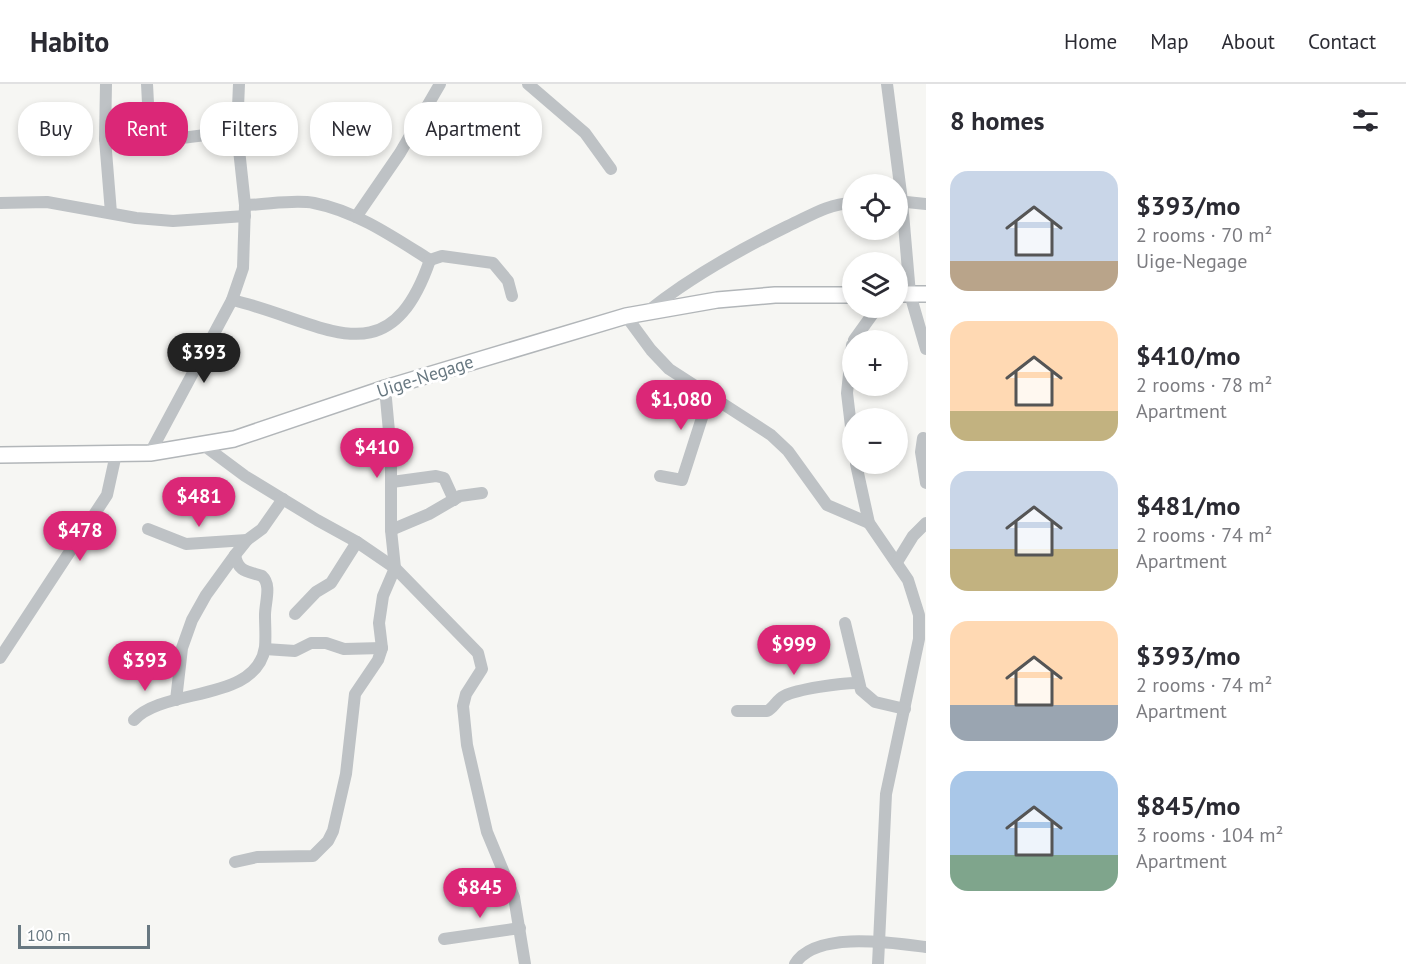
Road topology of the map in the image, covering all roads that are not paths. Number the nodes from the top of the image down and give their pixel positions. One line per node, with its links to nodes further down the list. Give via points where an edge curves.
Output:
1 (106, 84): 7 (street)
2 (147, 84): 8 (street)
3 (239, 84): 9 (street)
4 (440, 84): 20 (street, via 400,153)
5 (528, 84): 12 (street, via 585,133)
6 (887, 84): 13 (street)
7 (106, 102)
8 (148, 102)
9 (238, 102)
10 (106, 156): 19 (street)
11 (240, 156): 18 (street)
12 (611, 169)
13 (896, 174)
14 (908, 202): 16 (street)
15 (0, 203): 19 (street, via 47,202)
16 (926, 204)
17 (842, 205): 28 (street, via 814,211 712,267)
18 (245, 211): 19 (street, via 173,221); 20 (street, via 312,203); 26 (street, via 243,268)
19 (111, 213)
20 (356, 217): 21 (street)
21 (430, 260): 25 (street, via 442,256 493,263 508,281); 26 (street, via 421,286 400,318 367,334 325,329)
22 (908, 294): 23 (main road)
23 (926, 294)
24 (842, 295): 28 (main road, Uige-Negage, via 774,295)
25 (512, 296)
26 (232, 300): 35 (street)
27 (908, 306): 30 (street)
28 (647, 312): 29 (main road, Uige-Negage)
29 (626, 316): 31 (main road, Uige-Negage); 32 (street, via 659,359)
30 (926, 349)
31 (385, 388): 34 (main road, Uige-Negage, via 234,439); 40 (street)
32 (709, 396): 39 (street, via 682,480); 45 (street, via 771,435 801,466 827,505)
33 (923, 438): 41 (street)
34 (202, 444): 35 (main road, Uige-Negage); 43 (street)
35 (150, 453): 36 (main road, Uige-Negage)
36 (116, 454): 37 (main road, Uige-Negage); 59 (street, via 107,495)
37 (0, 455)
38 (858, 474): 45 (street)
39 (660, 476)
40 (392, 483): 44 (street, via 444,478); 48 (street)
41 (926, 483)
42 (482, 493): 44 (street, via 465,494)
43 (283, 499): 49 (street, via 262,529); 50 (street)
44 (454, 500): 48 (street)
45 (869, 523): 52 (street)
46 (926, 524): 52 (street, via 913,536)
47 (148, 529): 49 (street, via 186,544)
48 (391, 530): 53 (street)
49 (247, 540): 51 (street)
50 (357, 542): 53 (street); 55 (street, via 331,583)
51 (235, 555): 58 (street, via 240,569 267,580); 61 (street, via 192,620 182,648)
52 (897, 562): 54 (street)
53 (395, 568): 57 (street, via 380,610); 66 (street, via 469,642 481,661 479,678 466,694 463,706 467,746 486,832 514,897)
54 (921, 601): 62 (street, via 920,639)
55 (295, 614)
56 (845, 623): 60 (street)
57 (382, 648): 58 (street, via 344,649 311,643 295,651); 65 (street, via 355,694 346,774 328,841 313,856 248,858)
58 (265, 649): 61 (street, via 254,668 239,680)
59 (1, 654)
60 (857, 683): 62 (street, via 867,698); 63 (street, via 796,691 781,697 767,711)
61 (176, 700): 64 (street, via 148,707)
62 (905, 709): 68 (street, via 886,794)
63 (737, 711)
64 (134, 720)
65 (236, 862)
66 (520, 928): 67 (street); 70 (street)
67 (444, 939)
68 (881, 942): 69 (street); 71 (street, via 843,942 808,952); 72 (street)
69 (926, 947)
70 (525, 964)
71 (795, 964)
72 (878, 964)

